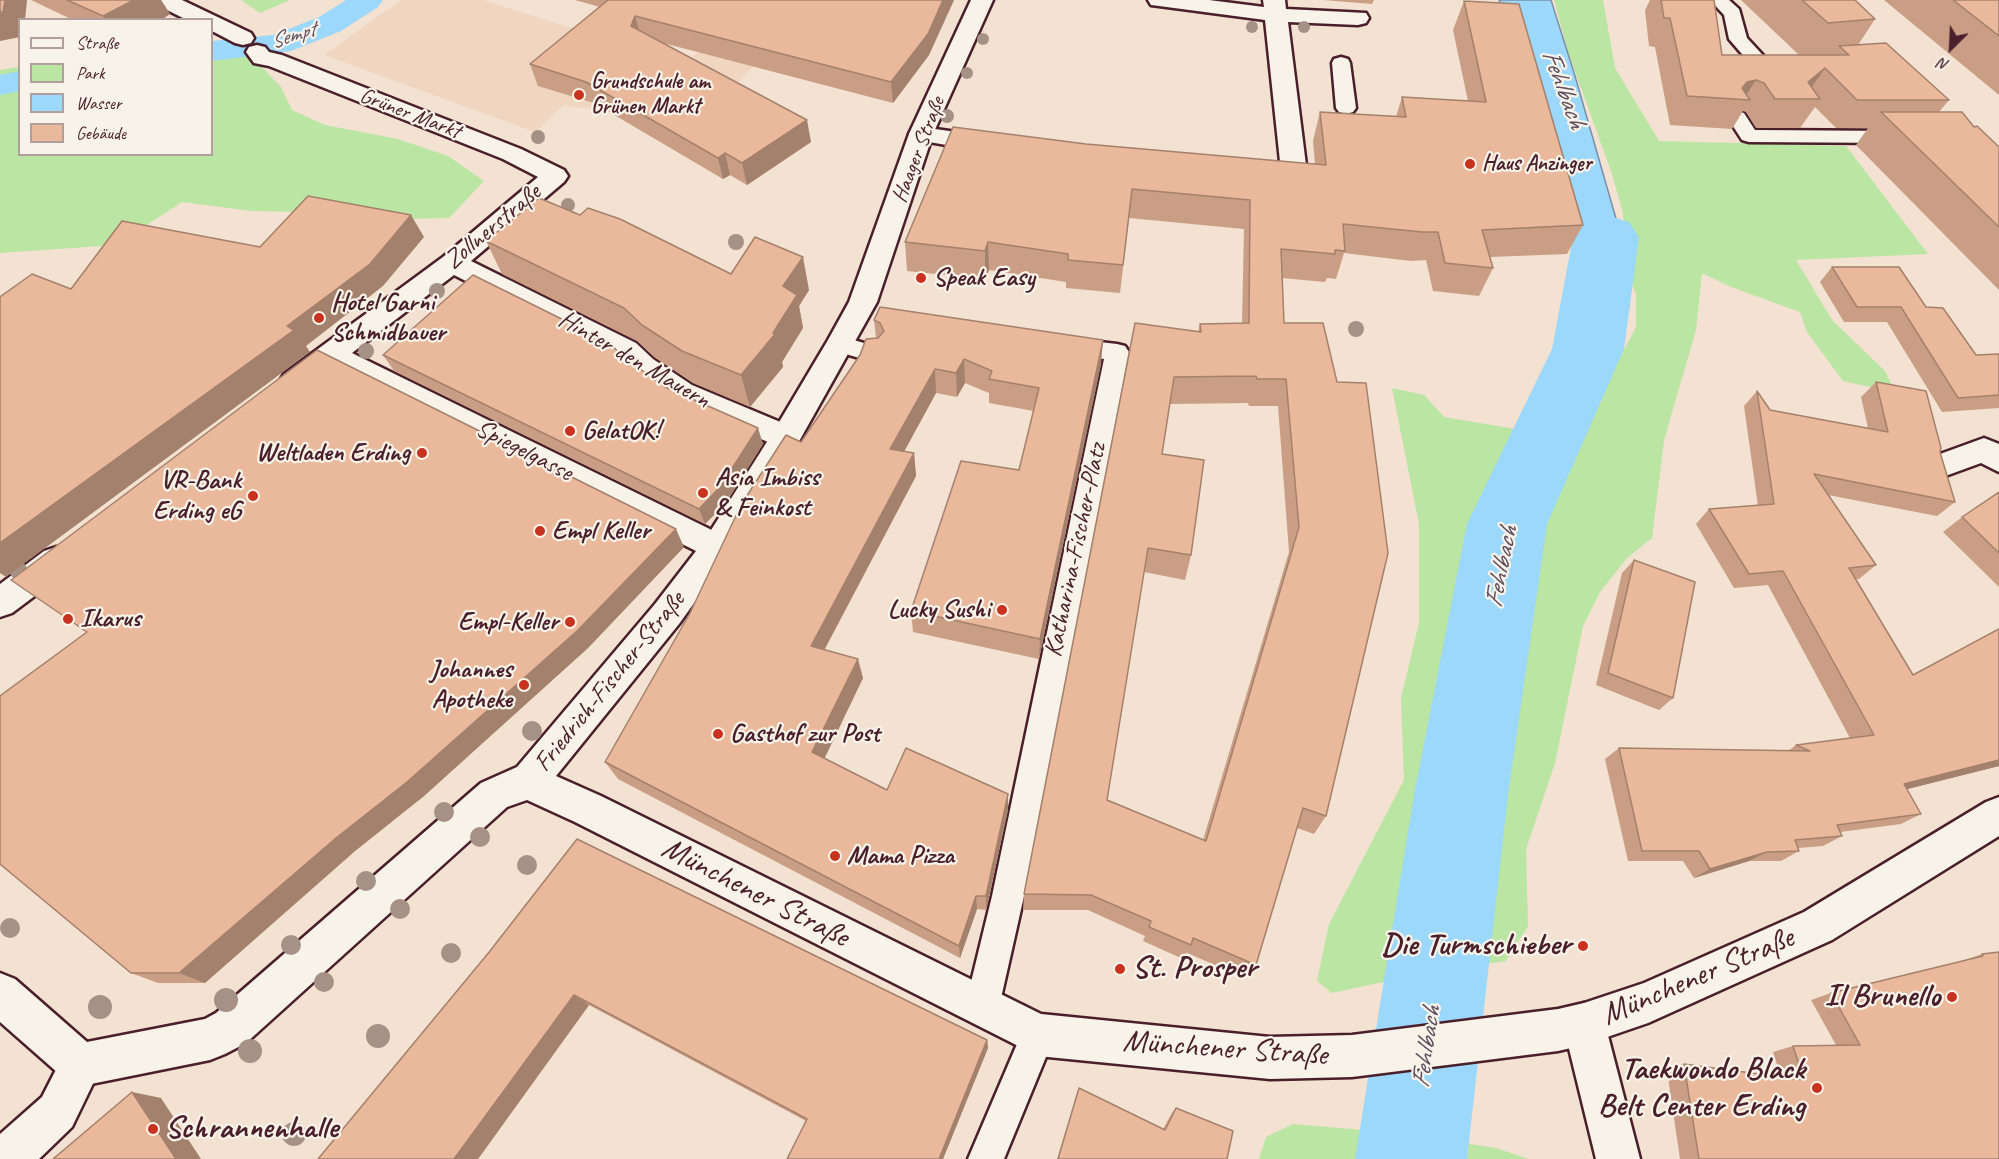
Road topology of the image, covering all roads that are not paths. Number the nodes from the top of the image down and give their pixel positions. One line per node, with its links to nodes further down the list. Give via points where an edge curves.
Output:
1 (165, 0): 6 (street)
2 (982, 0): 13 (street, Haager Straße)
3 (1158, 0): 5 (street)
4 (1719, 0): 10 (lane, via 1733,13 1738,39 1767,71)
5 (1274, 8): 7 (street); 17 (street, via 1294,181)
6 (201, 18)
7 (1358, 18)
8 (213, 23): 16 (street, Grüner Markt, via 274,60 501,150)
9 (1341, 63): 11 (lane)
10 (1800, 68)
11 (1346, 108)
12 (1737, 117): 14 (lane, via 1749,136)
13 (921, 134): 15 (street); 19 (street, Haager Straße)
14 (1921, 137)
15 (1012, 147)
16 (555, 176): 18 (street, Zollnerstraße)
17 (1248, 177)
18 (452, 263): 23 (street, Zollnerstraße); 25 (street, Hinter den Mauern, via 626,350 682,393)
19 (868, 313): 21 (street, Friedrich-Fischer-Straße)
20 (1046, 343): 34 (lane, Katharina-Fischer-Platz, via 1117,352)
21 (840, 344): 22 (lane); 25 (street, Friedrich-Fischer-Straße)
22 (873, 354)
23 (331, 355): 24 (street, Zollnerstraße); 29 (street, Spiegelgasse)
24 (274, 398)
25 (786, 437): 29 (street, Friedrich-Fischer-Straße)
26 (1999, 460): 27 (street, via 1984,450)
27 (1940, 466)
28 (76, 546): 30 (street)
29 (717, 547): 31 (street, Friedrich-Fischer-Straße, via 667,614)
30 (0, 603)
31 (528, 782): 34 (street, Münchener Straße); 37 (street, Friedrich-Fischer-Straße, via 494,795 231,1028 199,1041)
32 (1999, 815): 35 (street, Münchener Straße, via 1818,926 1648,1002)
33 (0, 994): 37 (street)
34 (982, 1007): 36 (street, Münchener Straße)
35 (1580, 1025): 36 (street, Münchener Straße, via 1352,1056 1270,1058); 40 (street)
36 (1038, 1035): 39 (lane)
37 (81, 1065): 38 (street, via 57,1112)
38 (6, 1159)
39 (986, 1159)
40 (1618, 1159)

